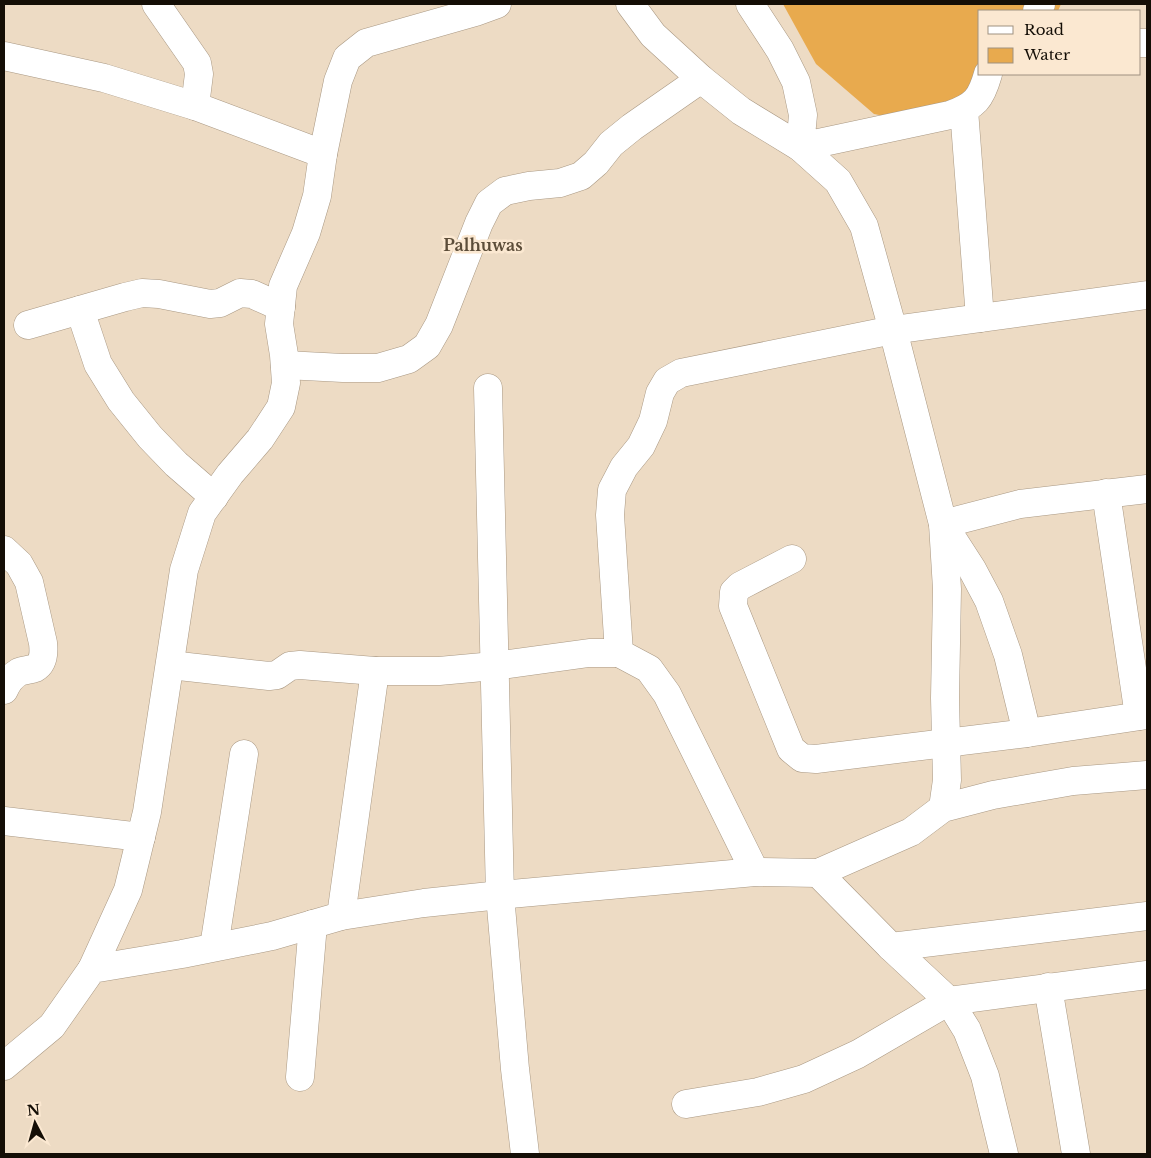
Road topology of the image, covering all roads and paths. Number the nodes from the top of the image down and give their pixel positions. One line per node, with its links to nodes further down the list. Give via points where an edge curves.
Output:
1 (156, 4): 8 (street, via 197,63 199,74)
2 (497, 4): 11 (street, via 366,43 346,58)
3 (630, 4): 7 (street, via 653,35)
4 (750, 4): 10 (street, via 796,82 803,115)
5 (4, 56): 8 (street, via 104,78)
6 (988, 75): 9 (street, via 976,101)
7 (701, 79): 10 (street, via 741,111); 18 (street, via 632,127 581,176 560,183 505,191 489,203 478,223 439,325 427,346 409,359 378,368)
8 (195, 106): 11 (street)
9 (964, 110): 10 (street); 15 (street)
10 (800, 147): 17 (street, via 838,181 864,226)
11 (323, 154): 13 (street, via 306,233 283,286)
12 (1147, 296): 15 (street)
13 (281, 306): 14 (street, via 252,294 240,293 210,304 142,293); 18 (street, via 279,324)
14 (80, 310): 16 (street); 22 (street, via 98,364 121,401 176,464)
15 (980, 318): 17 (street)
16 (28, 325)
17 (894, 330): 23 (street); 26 (street, via 681,373 667,381 640,446 612,490 610,515)
18 (285, 365): 22 (street, via 286,382 281,407)
19 (488, 388): 28 (street)
20 (1147, 489): 21 (street)
21 (1106, 493): 23 (street, via 1020,504); 31 (street)
22 (214, 497): 27 (street, via 202,513 184,570)
23 (943, 524): 32 (street, via 990,601 1008,655); 33 (street, via 947,589)
24 (4, 550): 30 (street, via 19,564 29,582 44,643 42,661)
25 (792, 559): 33 (street, via 740,586 734,592 733,606 791,749 802,758 816,759)
26 (618, 653): 28 (street, via 589,652); 39 (street, via 649,669 667,694)
27 (170, 665): 29 (street, via 269,676 277,675 290,666); 38 (street)
28 (494, 666): 29 (street, via 439,672); 41 (street)
29 (375, 671): 42 (street)
30 (5, 683)
31 (1143, 716): 32 (street)
32 (1027, 733): 33 (street)
33 (946, 742): 36 (street, via 947,780)
34 (244, 754): 45 (street)
35 (1147, 775): 36 (street, via 1073,781 993,795)
36 (943, 808): 40 (street, via 911,832)
37 (4, 822): 38 (street)
38 (141, 837): 47 (street, via 128,890)
39 (755, 872): 40 (street); 41 (street)
40 (818, 873): 46 (street)
41 (500, 895): 42 (street, via 424,902); 54 (street)
42 (341, 916): 44 (street)
43 (1147, 916): 46 (street)
44 (313, 924): 45 (street); 52 (street)
45 (214, 947): 47 (street)
46 (891, 947): 50 (street)
47 (92, 969): 51 (street, via 52,1026)
48 (1147, 975): 49 (street)
49 (1048, 988): 50 (street); 56 (street)
50 (949, 1002): 53 (street, via 858,1054 804,1079 758,1092); 55 (street, via 967,1030 985,1076)
51 (4, 1066)
52 (300, 1077)
53 (686, 1104)
54 (525, 1154)
55 (1004, 1154)
56 (1076, 1154)

